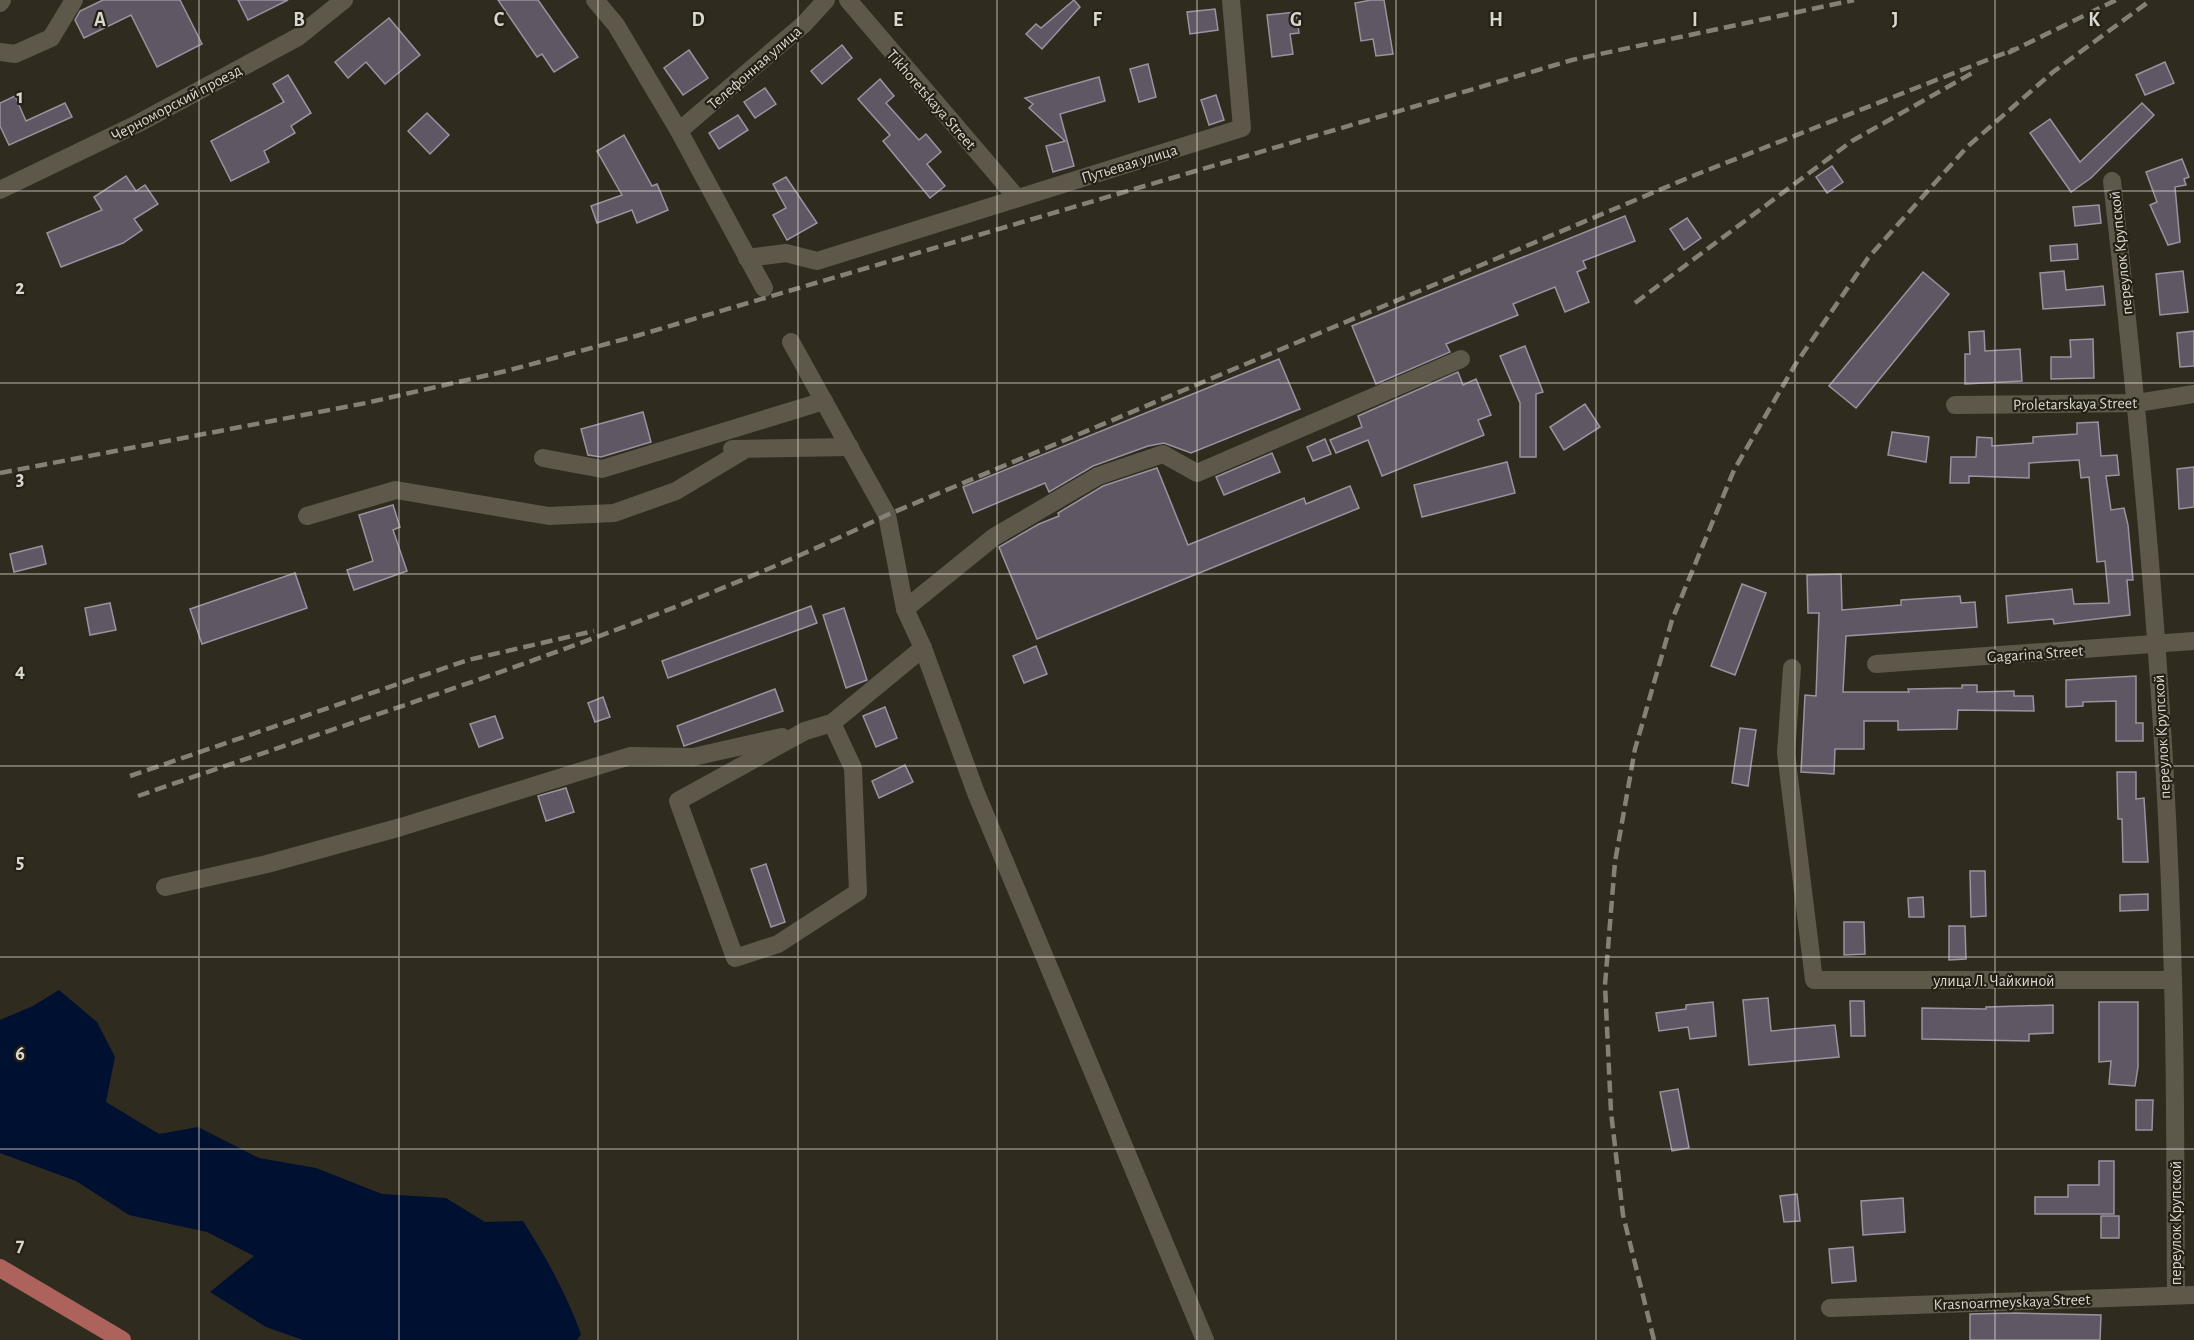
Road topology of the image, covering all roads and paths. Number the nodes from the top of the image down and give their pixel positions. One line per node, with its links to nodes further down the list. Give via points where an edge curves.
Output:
1 (74, 0): 7 (street, via 51,38 15,54)
2 (344, 0): 10 (street, Черноморский проезд, via 298,37 139,123)
3 (595, 0): 8 (street, via 616,25)
4 (826, 0): 8 (street, Телефонная улица, via 804,24)
5 (848, 0): 11 (street, Tikhoretskaya Street)
6 (1231, 0): 11 (street, Путьевая улица, via 1242,128)
7 (0, 52)
8 (679, 131): 12 (street)
9 (2112, 181): 18 (street, переулок Крупской)
10 (0, 190)
11 (1017, 198): 12 (street, Путьевая улица, via 817,261 786,253)
12 (747, 258): 13 (street)
13 (764, 288)
14 (792, 342): 17 (street)
15 (1461, 359): 25 (street, via 1197,472 1163,454 1098,476 994,537)
16 (2194, 394): 18 (street, Proletarskaya Street)
17 (824, 401): 20 (street); 21 (street)
18 (2137, 403): 19 (street, Proletarskaya Street); 27 (street, переулок Крупской)
19 (1955, 405)
20 (692, 444): 22 (street); 23 (street, via 602,469)
21 (850, 447): 22 (street); 25 (street, via 887,515)
22 (744, 450): 24 (street, via 676,491 614,513 549,516 396,490)
23 (543, 458)
24 (307, 516)
25 (905, 609): 28 (street)
26 (2194, 641): 27 (street, Gagarina Street)
27 (2157, 644): 29 (street, Gagarina Street); 34 (street, переулок Крупской)
28 (923, 648): 31 (street); 40 (street, via 976,794)
29 (1876, 664)
30 (1792, 668): 34 (street, улица Л. Чайкиной, via 1786,753 1814,980)
31 (832, 723): 32 (street); 32 (street, via 853,768 858,892 778,944 735,958 678,801)
32 (805, 731): 33 (street, via 693,757 630,756 267,864)
33 (165, 886)
34 (2173, 980): 36 (street, переулок Крупской)
35 (0, 1268): 39 (main road)
36 (2176, 1295): 37 (street, Krasnoarmeyskaya Street); 38 (street, Krasnoarmeyskaya Street)
37 (2194, 1295)
38 (1830, 1308)
39 (122, 1340)
40 (1205, 1340)

